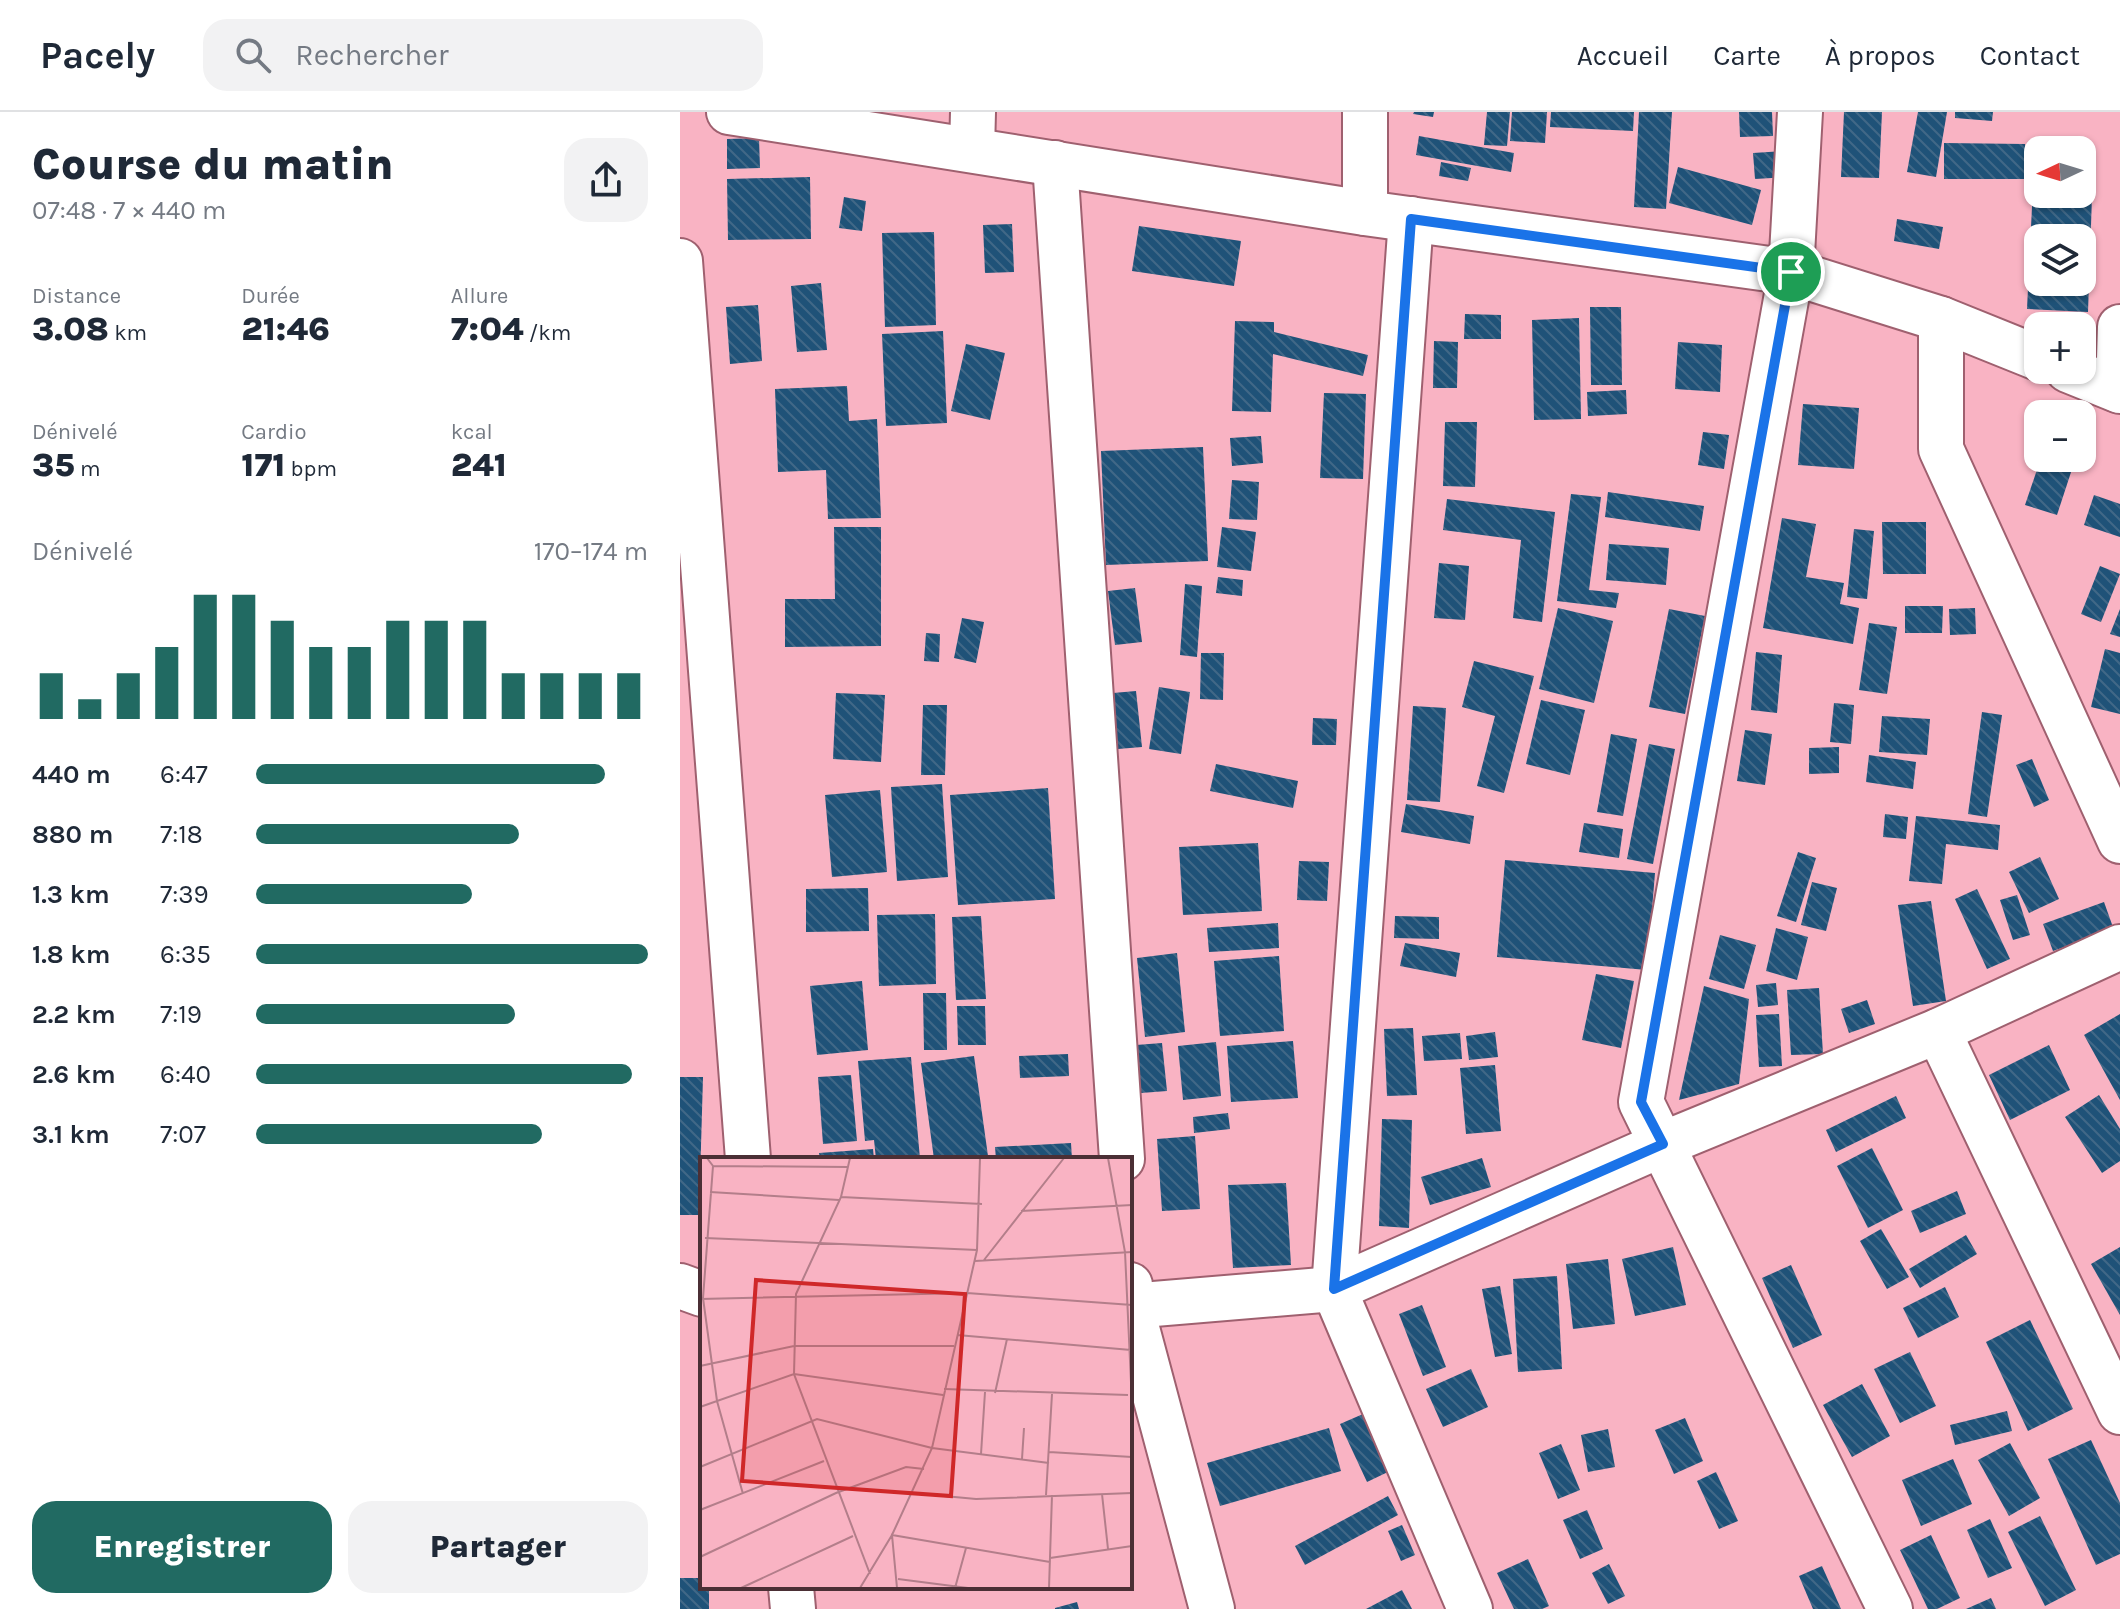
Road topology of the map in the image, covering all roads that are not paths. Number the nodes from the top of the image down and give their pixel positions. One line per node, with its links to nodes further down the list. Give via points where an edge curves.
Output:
1 (729, 112): 4 (street)
2 (1365, 112): 6 (street)
3 (1800, 112): 9 (street)
4 (972, 131): 5 (street)
5 (1055, 163): 6 (street); 20 (street)
6 (1365, 213): 7 (street)
7 (1411, 219): 9 (street); 22 (street)
8 (680, 261): 19 (street)
9 (1791, 272): 10 (street); 18 (street, via 1641,1102)
10 (1941, 319): 12 (street); 15 (street, via 1941,449)
11 (2120, 327): 14 (street)
12 (2024, 352)
13 (2096, 382): 14 (street)
14 (2119, 391)
15 (2120, 841)
16 (2120, 947): 17 (street)
17 (1938, 1031): 18 (street); 26 (street)
18 (1663, 1144): 22 (street); 31 (street)
19 (748, 1157)
20 (1122, 1157)
21 (680, 1286): 23 (street)
22 (1334, 1289): 24 (street); 30 (street)
23 (700, 1293)
24 (1132, 1299)
25 (1132, 1307): 29 (street)
26 (2120, 1412)
27 (791, 1589): 28 (street)
28 (793, 1609)
29 (1212, 1609)
30 (1470, 1609)
31 (1890, 1609)

